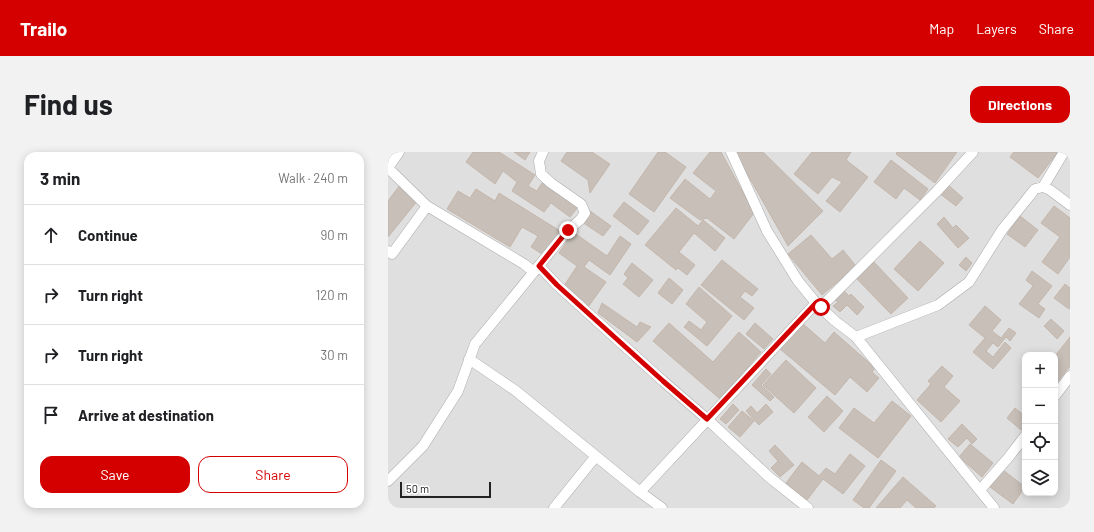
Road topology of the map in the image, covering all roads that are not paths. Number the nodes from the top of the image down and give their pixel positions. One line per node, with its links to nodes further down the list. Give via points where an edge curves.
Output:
1 (399, 152): 8 (street, via 388,168)
2 (543, 152): 10 (street, via 539,161 541,174 581,204 585,213)
3 (731, 152): 11 (street, via 766,231 798,281)
4 (973, 152): 11 (street, via 937,191)
5 (1064, 152): 6 (street)
6 (1044, 187): 7 (street); 12 (street, via 1035,188 1002,230 969,282 938,305)
7 (1070, 205)
8 (427, 206): 9 (street); 10 (street, via 524,264)
9 (389, 255)
10 (537, 269): 13 (street, via 475,344); 16 (street)
11 (819, 305): 12 (street); 16 (street)
12 (856, 337): 20 (street)
13 (469, 359): 18 (street, via 516,391); 19 (street, via 458,390 423,446)
14 (1070, 376): 15 (street)
15 (1058, 392)
16 (707, 419): 21 (street); 24 (street, via 769,477)
17 (1022, 440): 20 (street)
18 (596, 456): 21 (street); 22 (street)
19 (388, 481)
20 (980, 490): 25 (street)
21 (640, 492): 23 (street)
22 (554, 508)
23 (662, 508)
24 (808, 508)
25 (994, 508)

